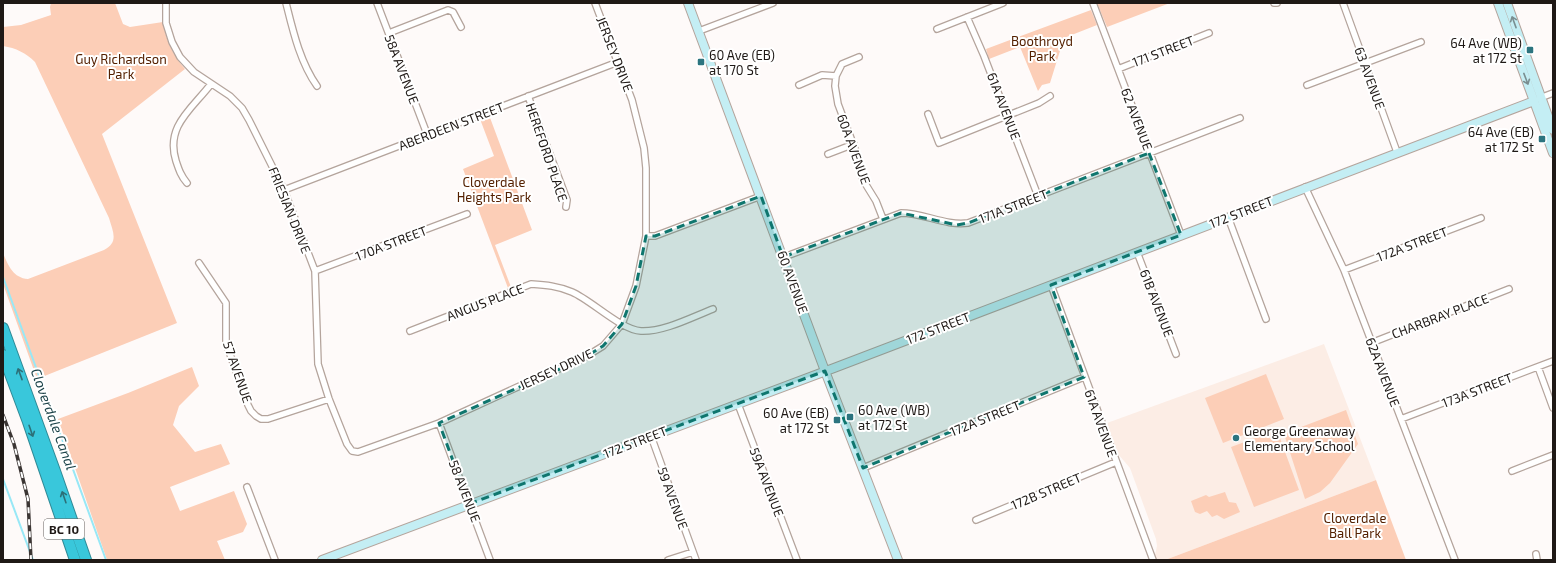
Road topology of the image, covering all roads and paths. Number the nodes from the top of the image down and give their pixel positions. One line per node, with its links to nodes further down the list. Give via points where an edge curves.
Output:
1 (166, 3): 26 (street, FRIESIAN DRIVE, via 166,23 180,57)
2 (286, 3): 29 (street, via 294,36 309,76)
3 (377, 3): 18 (street, 58A AVENUE)
4 (595, 3): 22 (street, JERSEY DRIVE)
5 (688, 3): 17 (street, 60 AVENUE)
6 (773, 3): 17 (street)
7 (1003, 3): 14 (street)
8 (1093, 3): 24 (street, 62 AVENUE)
9 (1274, 3): 10 (street)
10 (1277, 3)
11 (1343, 3): 23 (street, 63 AVENUE)
12 (1498, 3): 33 (street, one-way to 33)
13 (1507, 3): 33 (street, one-way to 13)
14 (967, 17): 16 (street); 35 (street, 61A AVENUE)
15 (461, 27): 18 (street, via 453,12 448,10)
16 (937, 29)
17 (699, 32): 47 (street, 60 AVENUE)
18 (389, 33): 38 (street, 58A AVENUE)
19 (1209, 33): 24 (street, 171 STREET)
20 (1422, 42): 23 (street)
21 (859, 57): 25 (street, via 842,64)
22 (618, 62): 31 (street, ABERDEEN STREET); 55 (street, JERSEY DRIVE, via 632,100 644,148)
23 (1365, 64): 28 (street); 40 (street, 63 AVENUE)
24 (1118, 69): 41 (street, 62 AVENUE)
25 (836, 76): 27 (street, via 822,75); 39 (street, 60A AVENUE, via 838,104)
26 (211, 84): 44 (street, via 183,115 174,136 174,156 179,171); 46 (street, FRIESIAN DRIVE, via 230,96 242,108)
27 (799, 85)
28 (1307, 85)
29 (316, 86)
30 (1553, 93): 33 (street, 172 STREET)
31 (528, 96): 38 (street, ABERDEEN STREET); 49 (street, HEREFORD PLACE, via 567,200)
32 (1050, 96): 35 (street)
33 (1538, 99): 37 (street); 40 (street, 172 STREET); 42 (street)
34 (928, 114): 35 (street, via 939,143)
35 (1008, 117): 48 (street, 61A AVENUE)
36 (1240, 118): 41 (street, 171A STREET)
37 (1553, 130)
38 (427, 134): 46 (street, ABERDEEN STREET)
39 (854, 144): 43 (street); 53 (street, 60A AVENUE, via 863,180)
40 (1397, 152): 45 (street, 172 STREET)
41 (1149, 153): 48 (street, 171A STREET); 54 (street, 62 AVENUE)
42 (1553, 153)
43 (828, 154)
44 (187, 183)
45 (1305, 187): 51 (street, 172 STREET); 59 (street, 62A AVENUE)
46 (284, 190): 60 (street, FRIESIAN DRIVE)
47 (761, 196): 55 (street, via 655,236); 57 (street, 60 AVENUE)
48 (1038, 196): 53 (street, 171A STREET, via 957,225 912,213 901,213)
49 (566, 207)
50 (467, 214): 60 (street, 170A STREET)
51 (1228, 217): 54 (street, 172 STREET); 64 (street)
52 (1481, 218): 59 (street, 172A STREET)
53 (883, 219): 57 (street, 171A STREET)
54 (1181, 235): 56 (street, 172 STREET)
55 (646, 236): 65 (street, JERSEY DRIVE, via 636,286)
56 (1137, 252): 61 (street, 172 STREET); 69 (street, 61B AVENUE)
57 (784, 257): 73 (street, 60 AVENUE)
58 (199, 263): 75 (street, 57 AVENUE, via 225,300 225,337 228,350 251,411 261,419 268,419)
59 (1344, 270): 68 (street, 62A AVENUE)
60 (315, 272): 75 (street, FRIESIAN DRIVE, via 317,356)
61 (1051, 285): 73 (street, 172 STREET); 74 (street, 61A AVENUE)
62 (1510, 289): 68 (street, CHARBRAY PLACE)
63 (713, 309): 65 (street, ANGUS PLACE, via 658,330 639,331)
64 (1266, 319)
65 (622, 324): 67 (street, ANGUS PLACE, via 574,292 552,285 531,284); 79 (street, JERSEY DRIVE, via 603,346 582,359)
66 (3, 328): 91 (highway, BC 10, one-way to 66)
67 (410, 331)
68 (1371, 343): 78 (street, 62A AVENUE)
69 (1176, 354)
70 (3, 355): 90 (highway, BC 10, one-way to 90)
71 (1553, 361): 72 (street, 173A STREET)
72 (1538, 367): 77 (street); 78 (street, 173A STREET)
73 (825, 371): 76 (street, 172 STREET); 84 (street, 60 AVENUE)
74 (1084, 377): 83 (street, 61A AVENUE); 84 (street, 172A STREET)
75 (329, 399): 81 (street, FRIESIAN DRIVE)
76 (738, 404): 80 (street, 172 STREET); 97 (street, 59A AVENUE)
77 (1553, 408)
78 (1401, 419): 100 (street, 62A AVENUE)
79 (439, 423): 81 (street, JERSEY DRIVE, via 364,451 355,452); 87 (street, 58 AVENUE)
80 (651, 436): 87 (street, 172 STREET); 89 (street, 59 AVENUE)
81 (350, 449)
82 (1553, 455): 85 (street)
83 (1116, 462): 88 (street, 172B STREET); 99 (street, 61A AVENUE)
84 (863, 468): 98 (street, 60 AVENUE)
85 (1512, 470)
86 (247, 487): 92 (street)
87 (469, 504): 93 (street, 172 STREET); 94 (street, 58 AVENUE)
88 (976, 520)
89 (693, 552): 95 (street); 96 (street, 59 AVENUE)
90 (75, 560)
91 (86, 560)
92 (275, 560)
93 (322, 560)
94 (490, 560)
95 (668, 560)
96 (696, 560)
97 (797, 560)
98 (898, 560)
99 (1153, 560)
100 (1455, 560)

